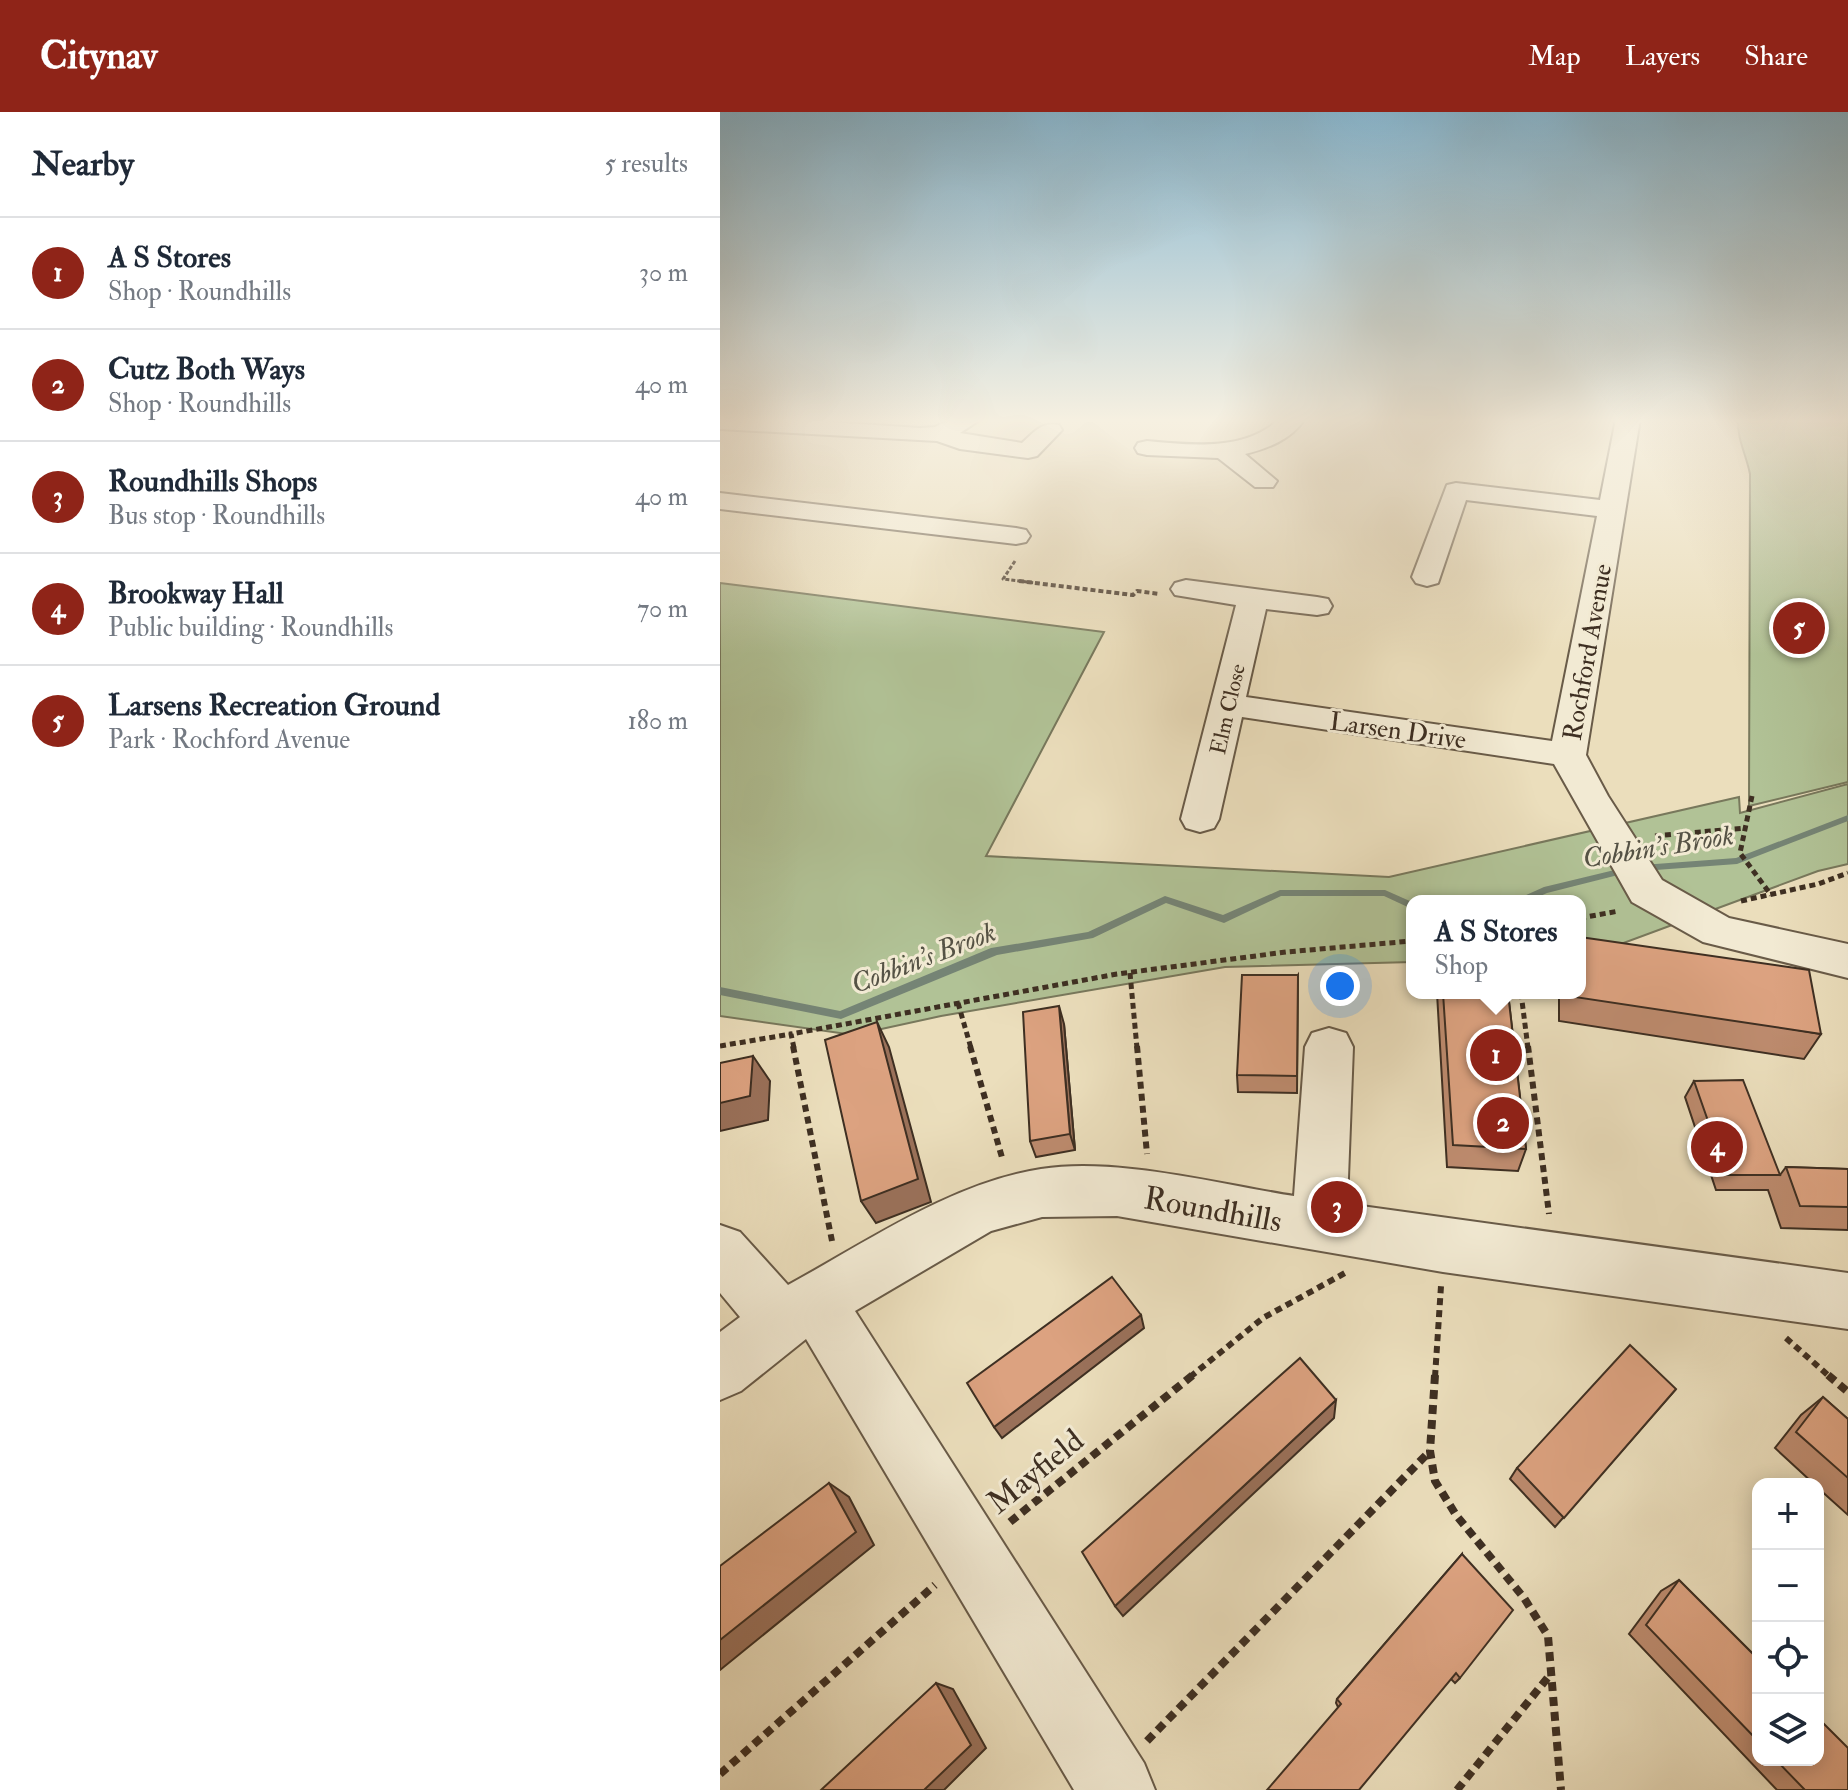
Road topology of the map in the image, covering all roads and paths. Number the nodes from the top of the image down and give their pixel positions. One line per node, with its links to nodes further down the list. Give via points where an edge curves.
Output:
1 (1454, 497): 7 (street)
2 (1508, 497): 5 (street)
3 (1616, 497): 5 (street, Rochford Avenue)
4 (720, 501): 6 (street)
5 (1614, 510): 12 (street, Rochford Avenue)
6 (1016, 536): 8 (path, via 1023,549 1003,579 1133,595 1137,591 1178,597)
7 (1427, 577)
8 (1186, 589): 9 (street)
9 (1253, 598): 10 (street); 11 (street, Elm Close)
10 (1317, 606)
11 (1228, 705): 12 (street, Larsen Drive); 14 (street, Elm Close)
12 (1568, 755): 16 (street, Rochford Avenue)
13 (1752, 796): 15 (path)
14 (1200, 819)
15 (1745, 828): 16 (path); 18 (path, via 1740,853)
16 (1618, 842): 19 (street, Rochford Avenue)
17 (1848, 873): 18 (path)
18 (1771, 895): 19 (path)
19 (1664, 901): 21 (street, via 1718,931)
20 (1406, 942): 22 (path)
21 (1848, 961)
22 (1130, 973): 24 (path); 28 (path)
23 (1522, 999): 33 (path)
24 (958, 1003): 25 (path); 29 (path)
25 (791, 1034): 26 (path); 36 (path)
26 (720, 1046)
27 (1329, 1047): 30 (street)
28 (1152, 1199): 29 (street, Roundhills, via 1117,1192 1042,1193); 30 (street, Roundhills)
29 (1014, 1200): 36 (street, Roundhills, via 979,1209)
30 (1319, 1226): 31 (street, Roundhills)
31 (1424, 1243): 33 (street, Roundhills); 39 (path); 40 (path, Mayfield, via 1263,1318)
32 (720, 1251): 36 (street)
33 (1555, 1262): 34 (street, Roundhills)
34 (1762, 1290): 35 (street, Roundhills); 38 (path, via 1781,1332)
35 (1848, 1301)
36 (813, 1303): 37 (street, Roundhills); 40 (street)
37 (720, 1370)
38 (1848, 1392)
39 (1430, 1451): 41 (path, via 1435,1481 1456,1515 1548,1636); 43 (path)
40 (971, 1554): 42 (path, Mayfield); 43 (street)
41 (1549, 1676): 44 (path); 45 (path)
42 (720, 1774)
43 (1113, 1785)
44 (1457, 1790)
45 (1561, 1790)

